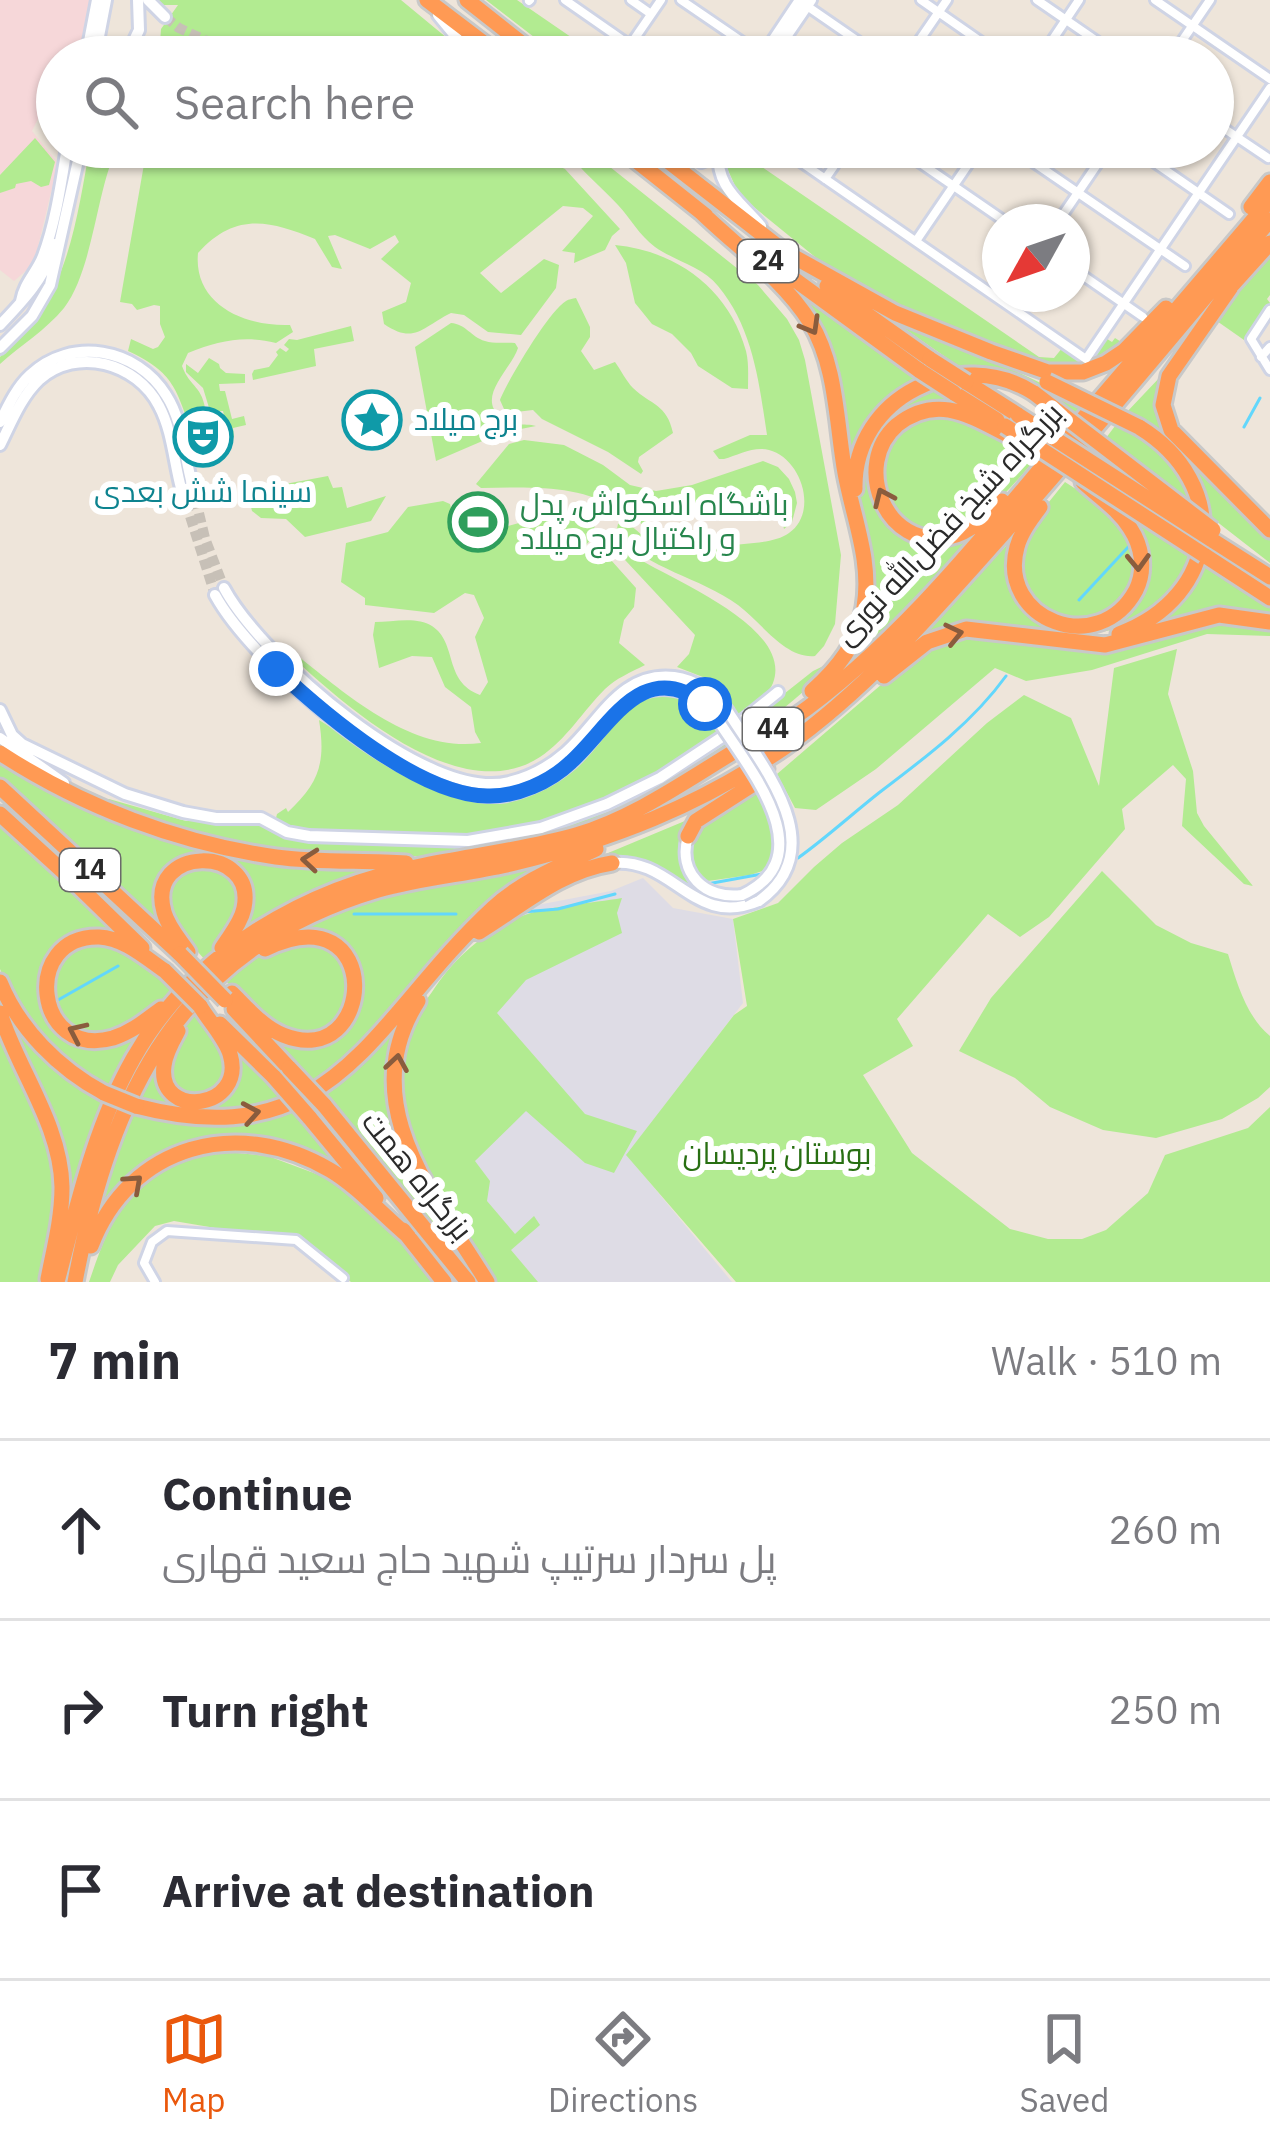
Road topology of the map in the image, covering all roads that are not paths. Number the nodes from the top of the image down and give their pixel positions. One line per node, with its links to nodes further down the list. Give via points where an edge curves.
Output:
1 (105, 0): 22 (street); 23 (street)
2 (138, 0): 24 (street)
3 (148, 0): 19 (street)
4 (425, 0): 25 (street); 26 (highway)
5 (466, 0): 27 (highway)
6 (565, 0): 28 (street)
7 (631, 0): 18 (street)
8 (661, 0): 18 (street)
9 (681, 0): 30 (street)
10 (921, 0): 17 (street)
11 (947, 0): 17 (street)
12 (1037, 0): 20 (street)
13 (1079, 0): 20 (street)
14 (1155, 0): 21 (street)
15 (1210, 0): 21 (street)
16 (806, 2): 31 (street); 32 (street); 33 (street)
17 (938, 12): 34 (street); 35 (street)
18 (651, 14): 29 (street)
19 (165, 17)
20 (1066, 20): 36 (street); 37 (street)
21 (1192, 26): 38 (street); 39 (street)
22 (96, 36)
23 (98, 36)
24 (136, 36)
25 (456, 36)
26 (474, 36)
27 (512, 36)
28 (617, 36)
29 (636, 36)
30 (733, 36)
31 (778, 36)
32 (785, 36)
33 (852, 36)
34 (922, 36)
35 (973, 36)
36 (1055, 36)
37 (1089, 36)
38 (1185, 36)
39 (1205, 36)
40 (1234, 57): 41 (street)
41 (1270, 84): 42 (street)
42 (1236, 137): 43 (street); 44 (street)
43 (1234, 140)
44 (1268, 158)
45 (70, 168): 81 (street, via 51,256)
46 (70, 168): 83 (street, via 50,286)
47 (645, 168): 66 (highway, 24)
48 (677, 168): 71 (highway, 24)
49 (719, 168): 71 (street, via 724,185)
50 (809, 168): 58 (street)
51 (833, 168): 58 (street)
52 (927, 168): 60 (street)
53 (965, 168): 60 (street)
54 (1042, 168): 61 (street)
55 (1095, 168): 61 (street)
56 (1162, 168): 62 (street)
57 (1215, 168): 62 (street)
58 (825, 179): 69 (street)
59 (1270, 182): 87 (highway, via 1124,351)
60 (953, 186): 65 (street); 69 (street)
61 (1078, 193): 64 (street); 72 (street)
62 (1198, 193): 67 (street); 72 (street)
63 (1270, 200): 94 (highway, بزرگراه شیخ فضل‌الله نوری / 44)
64 (1070, 204)
65 (982, 206)
66 (701, 212): 85 (highway, 24); 95 (highway, one-way to 95, via 784,289 820,342)
67 (1229, 214)
68 (1270, 220): 90 (highway, بزرگراه شیخ فضل‌الله نوری / 44)
69 (916, 241): 75 (street)
70 (1267, 247): 76 (highway)
71 (783, 250): 85 (highway, 24); 87 (highway, via 878,305)
72 (1160, 250): 73 (street); 77 (street)
73 (1185, 266)
74 (1090, 280): 77 (street)
75 (982, 283)
76 (1231, 287): 90 (highway); 96 (highway, via 1169,376 1164,413 1178,439)
77 (1124, 303): 79 (street, via 1086,359); 80 (street)
78 (1270, 310): 84 (street, via 1253,335)
79 (1024, 312)
80 (1143, 317)
81 (0, 325)
82 (1270, 347): 84 (street)
83 (0, 348)
84 (1261, 357): 86 (street)
85 (925, 365): 88 (highway, 24, bridge)
86 (1270, 370)
87 (1047, 383): 95 (highway, via 968,374 897,401 860,450); 97 (highway, bridge); 102 (highway, bridge, via 1171,451 1190,476 1204,529 1179,594 1123,633)
88 (1011, 421): 92 (highway, 24, bridge); 97 (highway, 24, bridge)
89 (0, 422): 91 (street, via 42,364 87,351 112,354 136,364 169,399 185,480 157,401 133,375 101,362 67,365 40,379)
90 (1095, 430): 93 (highway, بزرگراه شیخ فضل‌الله نوری / 44)
91 (0, 445)
92 (1040, 448): 93 (highway, 24, bridge); 94 (highway, one-way to 92, via 982,519 941,538 898,522 875,478 891,431 928,410 964,414)
93 (1071, 466): 93 (highway, one-way to 93, via 1123,517 1142,565 1120,610 1079,627 1036,610 1015,568 1022,533); 97 (highway, 24, bridge); 108 (highway, بزرگراه شیخ فضل‌الله نوری / 44, via 910,636)
94 (1041, 469): 107 (highway, بزرگراه شیخ فضل‌الله نوری / 44, via 886,640)
95 (857, 525): 107 (highway, via 866,589 855,640 824,681)
96 (1270, 530)
97 (1210, 542): 98 (highway); 100 (highway, 24)
98 (1270, 575)
99 (219, 591): 105 (street, via 234,618 314,703 432,781 500,796 524,790 551,778 622,706 660,689)
100 (1270, 598)
101 (1270, 622): 102 (highway, via 1219,616 1120,643)
102 (1075, 643): 108 (highway, one-way to 102, via 942,635 984,629)
103 (778, 692): 104 (street, via 632,793 542,828 468,841 309,836 261,818 183,812 36,752 12,735)
104 (0, 710)
105 (722, 713): 114 (street, bridge, via 778,820 776,863 742,895 718,896 691,874); 115 (street, bridge, via 789,816 792,846 774,888 738,908 710,906 652,870)
106 (0, 738): 111 (street)
107 (754, 740): 116 (highway, بزرگراه شیخ فضل‌الله نوری / 44, via 580,834)
108 (783, 748): 113 (highway, بزرگراه شیخ فضل‌الله نوری / 44); 114 (highway, via 752,785 696,821)
109 (0, 753): 111 (highway)
110 (0, 787): 118 (highway, 14)
111 (102, 808): 116 (highway, one-way to 111, via 276,857)
112 (0, 814): 121 (highway, 14)
113 (649, 823): 117 (highway, via 518,888); 120 (highway, بزرگراه شیخ فضل‌الله نوری / 44, via 552,854 351,899 288,926)
114 (688, 836)
115 (612, 863): 117 (highway, via 566,878)
116 (427, 864): 122 (highway, بزرگراه شیخ فضل‌الله نوری / 44, via 297,907 252,931)
117 (460, 940): 119 (highway)
118 (184, 953): 122 (highway, bridge); 122 (highway, via 164,911 164,885 188,863 219,862 240,881 245,906)
119 (438, 963): 123 (highway, one-way to 119, bridge, via 34,1036 104,1093 187,1116 229,1117 305,1097 361,1056); 136 (highway, one-way to 119, via 423,1180 394,1097 403,1032)
120 (231, 968): 124 (highway, via 280,942 319,938 346,956 356,996 334,1030 311,1039 274,1031); 125 (highway, بزرگراه شیخ فضل‌الله نوری / 44, via 203,990)
121 (165, 971): 125 (highway, 14, bridge); 125 (highway, one-way to 121, via 93,1040 63,1028 46,998 55,960 91,938 124,944)
122 (207, 971): 124 (highway, bridge); 125 (highway, بزرگراه شیخ فضل‌الله نوری / 44)
123 (0, 982)
124 (228, 996): 127 (highway, 14)
125 (197, 1008): 125 (highway, via 230,1054 232,1070 216,1097 200,1102 170,1090 163,1070); 127 (highway, 14); 131 (highway, بزرگراه شیخ فضل‌الله نوری / 44, via 149,1034 117,1090); 132 (highway, بزرگراه شیخ فضل‌الله نوری / 44, via 154,1052 131,1096)
126 (0, 1012): 130 (highway, via 61,1173)
127 (281, 1073): 128 (highway, بزرگراه همت / 14, bridge); 135 (highway, بزرگراه همت / 14, bridge, via 324,1106)
128 (408, 1236): 132 (highway, one-way to 128, via 100,1225 129,1185 166,1158 205,1145 256,1145 306,1158 345,1180); 134 (highway, بزرگراه همت / 14)
129 (343, 1278): 133 (street, via 296,1240 167,1231 144,1263)
130 (47, 1282)
131 (56, 1282)
132 (76, 1282)
133 (155, 1282)
134 (444, 1282)
135 (468, 1282)
136 (487, 1282)

